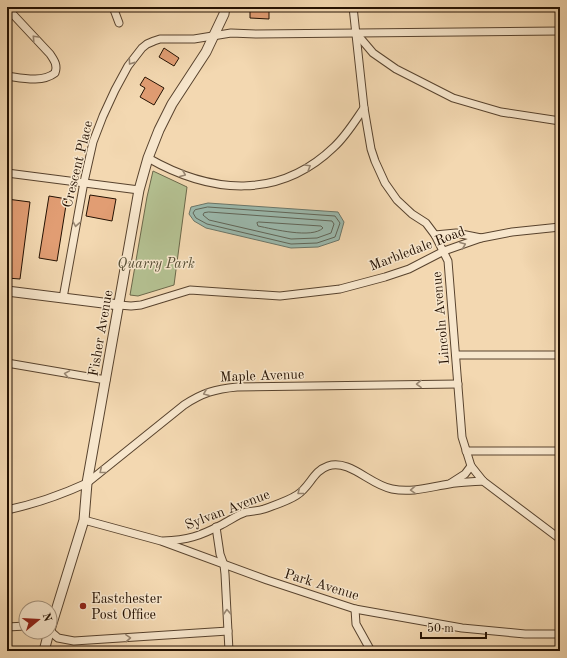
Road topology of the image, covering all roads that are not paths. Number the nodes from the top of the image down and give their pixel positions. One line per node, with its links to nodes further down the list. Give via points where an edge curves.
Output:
1 (113, 7): 5 (street)
2 (225, 7): 8 (street, Fisher Avenue)
3 (353, 7): 7 (street, Lincoln Avenue)
4 (7, 8): 9 (street, one-way to 4, via 39,79 52,76 56,69 55,60)
5 (119, 22)
6 (560, 31): 7 (street, Crescent Place)
7 (356, 33): 8 (street, Crescent Place); 10 (street, Lincoln Avenue); 11 (street, via 373,53 396,69 453,98 501,112)
8 (214, 35): 12 (street, Fisher Avenue, via 206,52 172,104); 14 (street, Crescent Place, one-way to 14, via 160,39 142,48 128,66 103,116 93,142)
9 (7, 76)
10 (364, 108): 12 (street, one-way to 10, via 190,177 214,184 262,185 293,175 323,157 347,133); 17 (street, Lincoln Avenue, via 372,149 385,183 397,200 426,223)
11 (560, 121)
12 (148, 158): 15 (street, Fisher Avenue)
13 (7, 173): 14 (street)
14 (84, 182): 15 (street); 21 (street, Crescent Place, one-way to 21)
15 (139, 190): 22 (street, Fisher Avenue)
16 (560, 227): 18 (street, Marbledale Road)
17 (435, 235): 18 (street, Marbledale Road, via 456,233); 19 (street, Lincoln Avenue)
18 (481, 238): 19 (street, Marbledale Road, one-way to 18)
19 (444, 251): 22 (street, Marbledale Road, via 403,271 340,289 280,296 190,290 141,305); 23 (street, Lincoln Avenue, via 448,261)
20 (7, 291): 21 (street, Marbledale Road)
21 (63, 298): 22 (street, Marbledale Road)
22 (119, 305): 26 (street, Fisher Avenue)
23 (456, 355): 24 (street); 27 (street, Lincoln Avenue)
24 (560, 355)
25 (7, 363): 26 (street, one-way to 25)
26 (106, 380): 32 (street, Fisher Avenue)
27 (458, 384): 28 (street, Lincoln Avenue, via 462,437); 32 (street, Maple Avenue, one-way to 32, via 237,387 210,391 184,405)
28 (466, 451): 29 (street); 30 (street, Lincoln Avenue)
29 (560, 451)
30 (471, 466): 31 (street, Lincoln Avenue); 33 (street, Sylvan Avenue, via 465,474)
31 (482, 482): 33 (street, Sylvan Avenue); 37 (street, Lincoln Avenue)
32 (87, 483): 34 (street, Maple Avenue, via 34,504); 35 (street, Fisher Avenue)
33 (451, 483): 36 (street, Sylvan Avenue, one-way to 36, via 427,489 391,489 338,464 317,472 303,491 295,496 263,509 241,514)
34 (7, 510)
35 (84, 520): 38 (street, Park Avenue); 40 (street, Fisher Avenue)
36 (216, 527): 38 (street, Sylvan Avenue, via 198,536); 39 (street)
37 (560, 539)
38 (161, 542): 39 (street, Park Avenue)
39 (224, 565): 41 (street, Park Avenue); 44 (street, one-way to 39)
40 (58, 607)
41 (355, 608): 45 (street, Park Avenue, via 462,628 525,634); 50 (street, via 356,624)
42 (18, 626): 43 (street)
43 (7, 627)
44 (228, 631): 46 (street, one-way to 44, via 74,641); 49 (street)
45 (560, 634)
46 (58, 638)
47 (47, 640): 48 (street, Fisher Avenue)
48 (44, 651)
49 (229, 651)
50 (371, 651)

